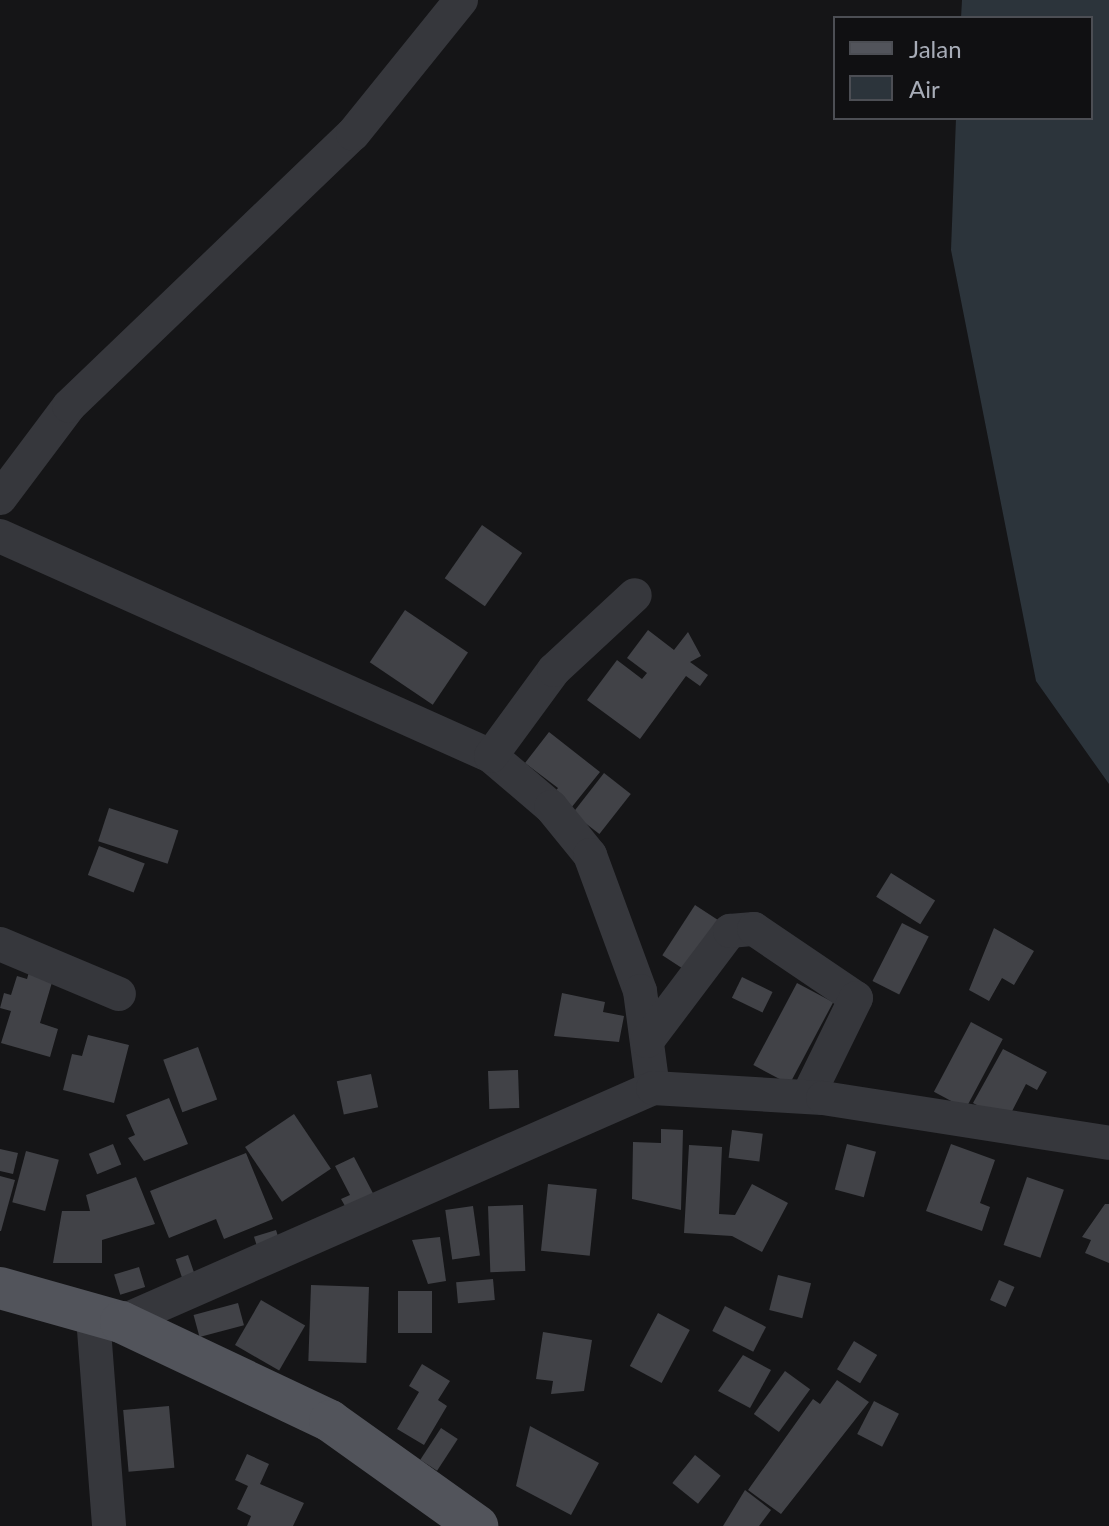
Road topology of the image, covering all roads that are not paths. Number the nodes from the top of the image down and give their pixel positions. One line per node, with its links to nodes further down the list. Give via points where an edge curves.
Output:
1 (461, 0): 2 (street, via 353,134 69,406)
2 (0, 498)
3 (0, 536): 5 (street)
4 (635, 595): 5 (street, via 554,670)
5 (491, 756): 8 (street, via 551,807 590,855 640,991)
6 (0, 944): 7 (street)
7 (119, 994)
8 (647, 1041): 9 (street); 10 (street, via 730,931 754,929 856,998)
9 (653, 1088): 10 (street); 13 (street)
10 (808, 1096): 11 (street)
11 (1109, 1143)
12 (0, 1288): 13 (main road)
13 (107, 1319): 14 (street); 15 (main road, via 330,1421)
14 (109, 1526)
15 (477, 1526)

